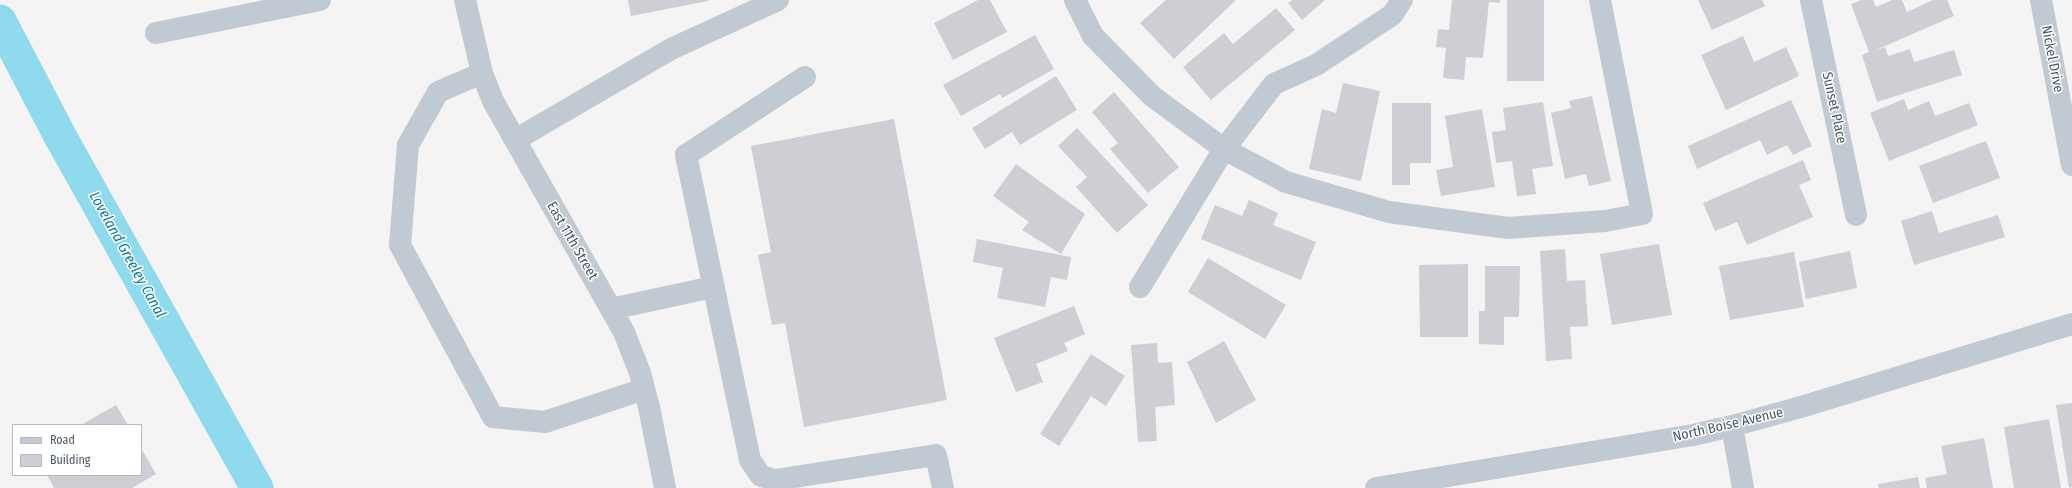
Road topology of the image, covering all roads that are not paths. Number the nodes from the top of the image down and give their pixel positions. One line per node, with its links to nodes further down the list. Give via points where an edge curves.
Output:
1 (320, 0): 9 (street)
2 (465, 0): 10 (street, East 11th Street)
3 (778, 0): 12 (street, via 671,49)
4 (1075, 0): 13 (street, via 1093,36 1152,96)
5 (1402, 0): 13 (street, via 1392,16 1316,65 1274,84)
6 (1600, 0): 13 (street, via 1642,214 1605,221 1508,228 1389,212 1286,182)
7 (1811, 0): 15 (street, Sunset Place)
8 (2041, 0): 14 (street, Nickel Drive)
9 (156, 33)
10 (482, 73): 12 (street, East 11th Street, via 493,101); 20 (street, via 438,92 408,146 400,245 493,417 545,422)
11 (805, 77): 16 (street, via 686,155)
12 (515, 140): 18 (street, East 11th Street)
13 (1224, 149): 17 (street)
14 (2072, 165)
15 (1856, 215)
16 (714, 287): 18 (street); 23 (street, via 750,460 761,476 775,480 936,455)
17 (1140, 287)
18 (611, 309): 20 (street, East 11th Street, via 624,332)
19 (2072, 324): 21 (street, North Boise Avenue)
20 (644, 389): 22 (street, East 11th Street)
21 (1732, 426): 24 (street, North Boise Avenue, via 1693,435); 25 (street)
22 (665, 488)
23 (943, 488)
24 (1376, 488)
25 (1743, 488)

